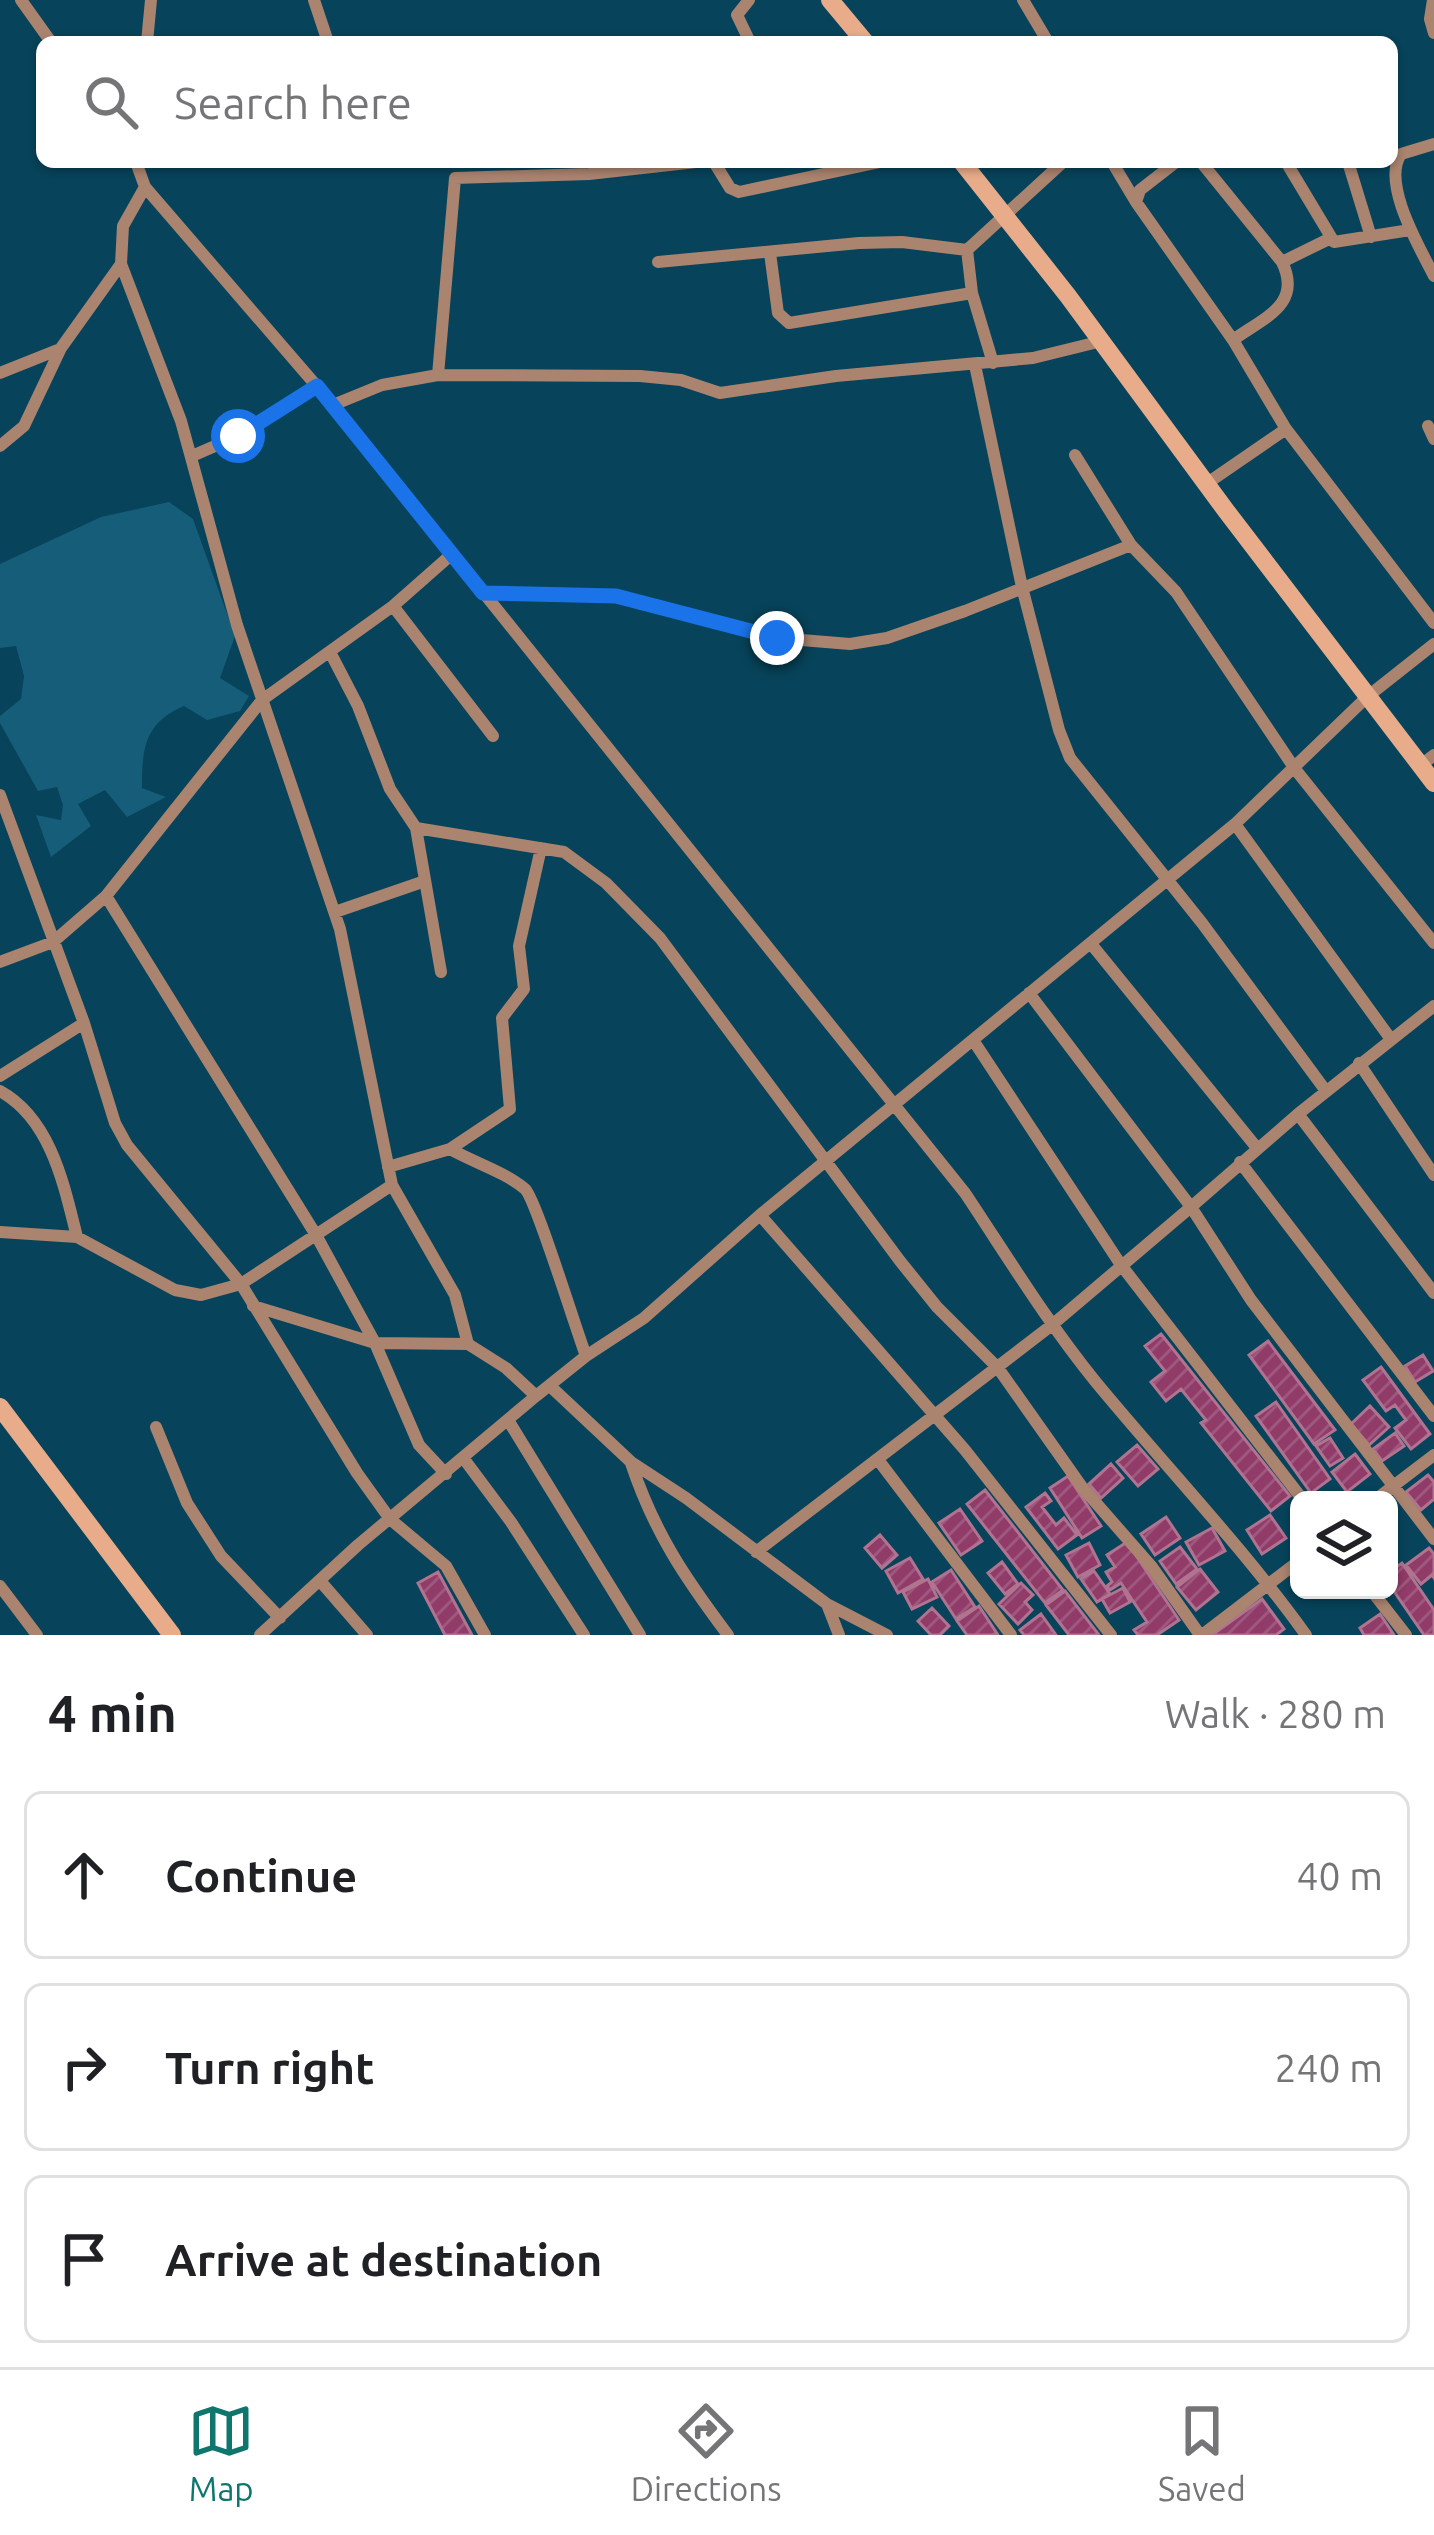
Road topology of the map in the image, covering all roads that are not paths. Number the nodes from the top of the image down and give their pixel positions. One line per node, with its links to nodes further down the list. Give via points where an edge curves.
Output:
1 (21, 0): 9 (street)
2 (151, 0): 10 (street)
3 (314, 0): 11 (street)
4 (749, 0): 12 (street, via 737,15)
5 (830, 0): 13 (street)
6 (1023, 0): 14 (street)
7 (1433, 0): 8 (street)
8 (1434, 33)
9 (48, 36)
10 (148, 36)
11 (326, 36)
12 (747, 36)
13 (860, 36)
14 (1044, 36)
15 (1434, 144): 16 (street)
16 (1398, 160)
17 (138, 168): 29 (street)
18 (643, 168): 48 (street, via 454,178)
19 (718, 168): 20 (street, via 739,192)
20 (852, 168)
21 (967, 168): 31 (street)
22 (1058, 168): 31 (street)
23 (1116, 168): 30 (street)
24 (1168, 168): 30 (street)
25 (1206, 168): 38 (street)
26 (1290, 168): 34 (street)
27 (1350, 168): 33 (street)
28 (1394, 168): 32 (street)
29 (145, 187): 39 (street, via 123,226); 49 (street)
30 (1136, 202): 42 (street)
31 (1006, 218): 35 (street); 43 (street)
32 (1410, 230): 33 (street); 40 (street)
33 (1370, 237): 34 (street, via 1339,244)
34 (1331, 238): 38 (street)
35 (967, 250): 36 (street, via 902,242); 41 (street)
36 (770, 253): 37 (street); 41 (street, via 778,313 789,323)
37 (658, 262)
38 (1282, 262): 42 (street, via 1288,295)
39 (121, 264): 44 (street); 54 (street)
40 (1434, 276)
41 (972, 293): 45 (street)
42 (1233, 340): 51 (street)
43 (1102, 341): 45 (street); 55 (street)
44 (61, 348): 47 (street); 52 (street, via 24,426)
45 (993, 362): 46 (street)
46 (975, 364): 48 (street, via 720,393 640,376); 58 (street)
47 (0, 373)
48 (439, 375): 50 (street)
49 (317, 386): 50 (street); 54 (street)
50 (333, 405): 57 (street)
51 (1286, 429): 55 (street); 61 (street)
52 (0, 446)
53 (1075, 454): 56 (street)
54 (192, 456): 65 (street)
55 (1206, 484): 64 (street)
56 (1131, 545): 58 (street); 68 (street, via 1176,592)
57 (452, 554): 59 (street); 60 (street)
58 (1022, 587): 59 (street, via 850,644 777,638 616,596); 75 (street, via 1070,758)
59 (483, 593): 92 (street)
60 (393, 606): 63 (street); 66 (street)
61 (1434, 623)
62 (1434, 644): 64 (street)
63 (330, 652): 65 (street); 72 (street)
64 (1367, 697): 67 (street); 68 (street)
65 (262, 700): 76 (street); 77 (street)
66 (493, 736)
67 (1427, 760): 69 (street)
68 (1295, 769): 71 (street); 79 (street)
69 (1434, 783)
70 (0, 795): 78 (street)
71 (1234, 824): 75 (street); 86 (street)
72 (416, 828): 73 (street); 74 (street)
73 (541, 848): 95 (street, via 519,946 524,989 502,1018 510,1109); 97 (street, via 564,852 606,883 660,938)
74 (425, 881): 77 (street); 82 (street)
75 (1166, 882): 80 (street); 91 (street)
76 (106, 896): 78 (street); 104 (street)
77 (335, 912): 98 (street)
78 (53, 942): 81 (street); 85 (street)
79 (1434, 943)
80 (1091, 945): 83 (street); 94 (street)
81 (0, 962)
82 (441, 972)
83 (1030, 993): 87 (street); 101 (street)
84 (1434, 1006): 86 (street)
85 (84, 1023): 89 (street); 107 (street, via 127,1144)
86 (1390, 1038): 88 (street)
87 (973, 1040): 92 (street); 106 (street)
88 (1359, 1063): 91 (street); 99 (street)
89 (0, 1076)
90 (0, 1090): 105 (street, via 61,1170)
91 (1326, 1091): 93 (street)
92 (894, 1107): 97 (street); 110 (street, via 964,1193)
93 (1298, 1114): 94 (street); 108 (street)
94 (1257, 1148): 96 (street)
95 (450, 1149): 98 (street); 113 (street, via 534,1199)
96 (1240, 1162): 101 (street); 118 (street)
97 (824, 1164): 102 (street); 114 (street, via 937,1307)
98 (388, 1167): 100 (street)
99 (1434, 1175)
100 (392, 1185): 104 (street); 112 (street, via 455,1295)
101 (1191, 1207): 106 (street); 127 (street, via 1251,1300)
102 (760, 1215): 113 (street, via 644,1318); 119 (street)
103 (0, 1232): 105 (street)
104 (316, 1235): 107 (street); 111 (street)
105 (77, 1237): 107 (street, via 175,1290)
106 (1121, 1265): 110 (street); 128 (street)
107 (241, 1285): 109 (street)
108 (1434, 1293)
109 (253, 1306): 111 (street); 130 (street)
110 (1052, 1325): 114 (street); 135 (street)
111 (375, 1343): 112 (street); 126 (street, via 419,1444)
112 (468, 1344): 116 (street)
113 (586, 1356): 115 (street)
114 (998, 1369): 119 (street); 152 (street)
115 (550, 1386): 116 (street); 125 (street)
116 (536, 1396): 120 (street)
117 (0, 1407): 141 (street)
118 (1434, 1416)
119 (934, 1418): 124 (street); 151 (street)
120 (508, 1420): 123 (street); 146 (street)
121 (155, 1427): 139 (street, via 187,1503 221,1556)
122 (1434, 1455): 127 (street)
123 (464, 1459): 126 (street); 145 (street)
124 (879, 1460): 132 (street); 150 (street)
125 (631, 1462): 132 (street); 147 (street, via 663,1543)
126 (446, 1474): 130 (street)
127 (1393, 1485): 129 (street); 131 (street)
128 (1296, 1491)
129 (1386, 1491)
130 (390, 1519): 134 (street); 144 (street, via 446,1566)
131 (1434, 1538)
132 (756, 1552): 138 (street)
133 (1290, 1568): 135 (street)
134 (320, 1582): 139 (street); 143 (street)
135 (1270, 1584): 152 (street); 153 (street)
136 (0, 1586): 140 (street)
137 (1378, 1599): 154 (street)
138 (826, 1604): 148 (street); 149 (street)
139 (280, 1618): 142 (street)
140 (38, 1635)
141 (172, 1635)
142 (260, 1635)
143 (367, 1635)
144 (485, 1635)
145 (584, 1635)
146 (640, 1635)
147 (728, 1635)
148 (839, 1635)
149 (886, 1635)
150 (1011, 1635)
151 (1111, 1635)
152 (1201, 1635)
153 (1306, 1635)
154 (1406, 1635)

